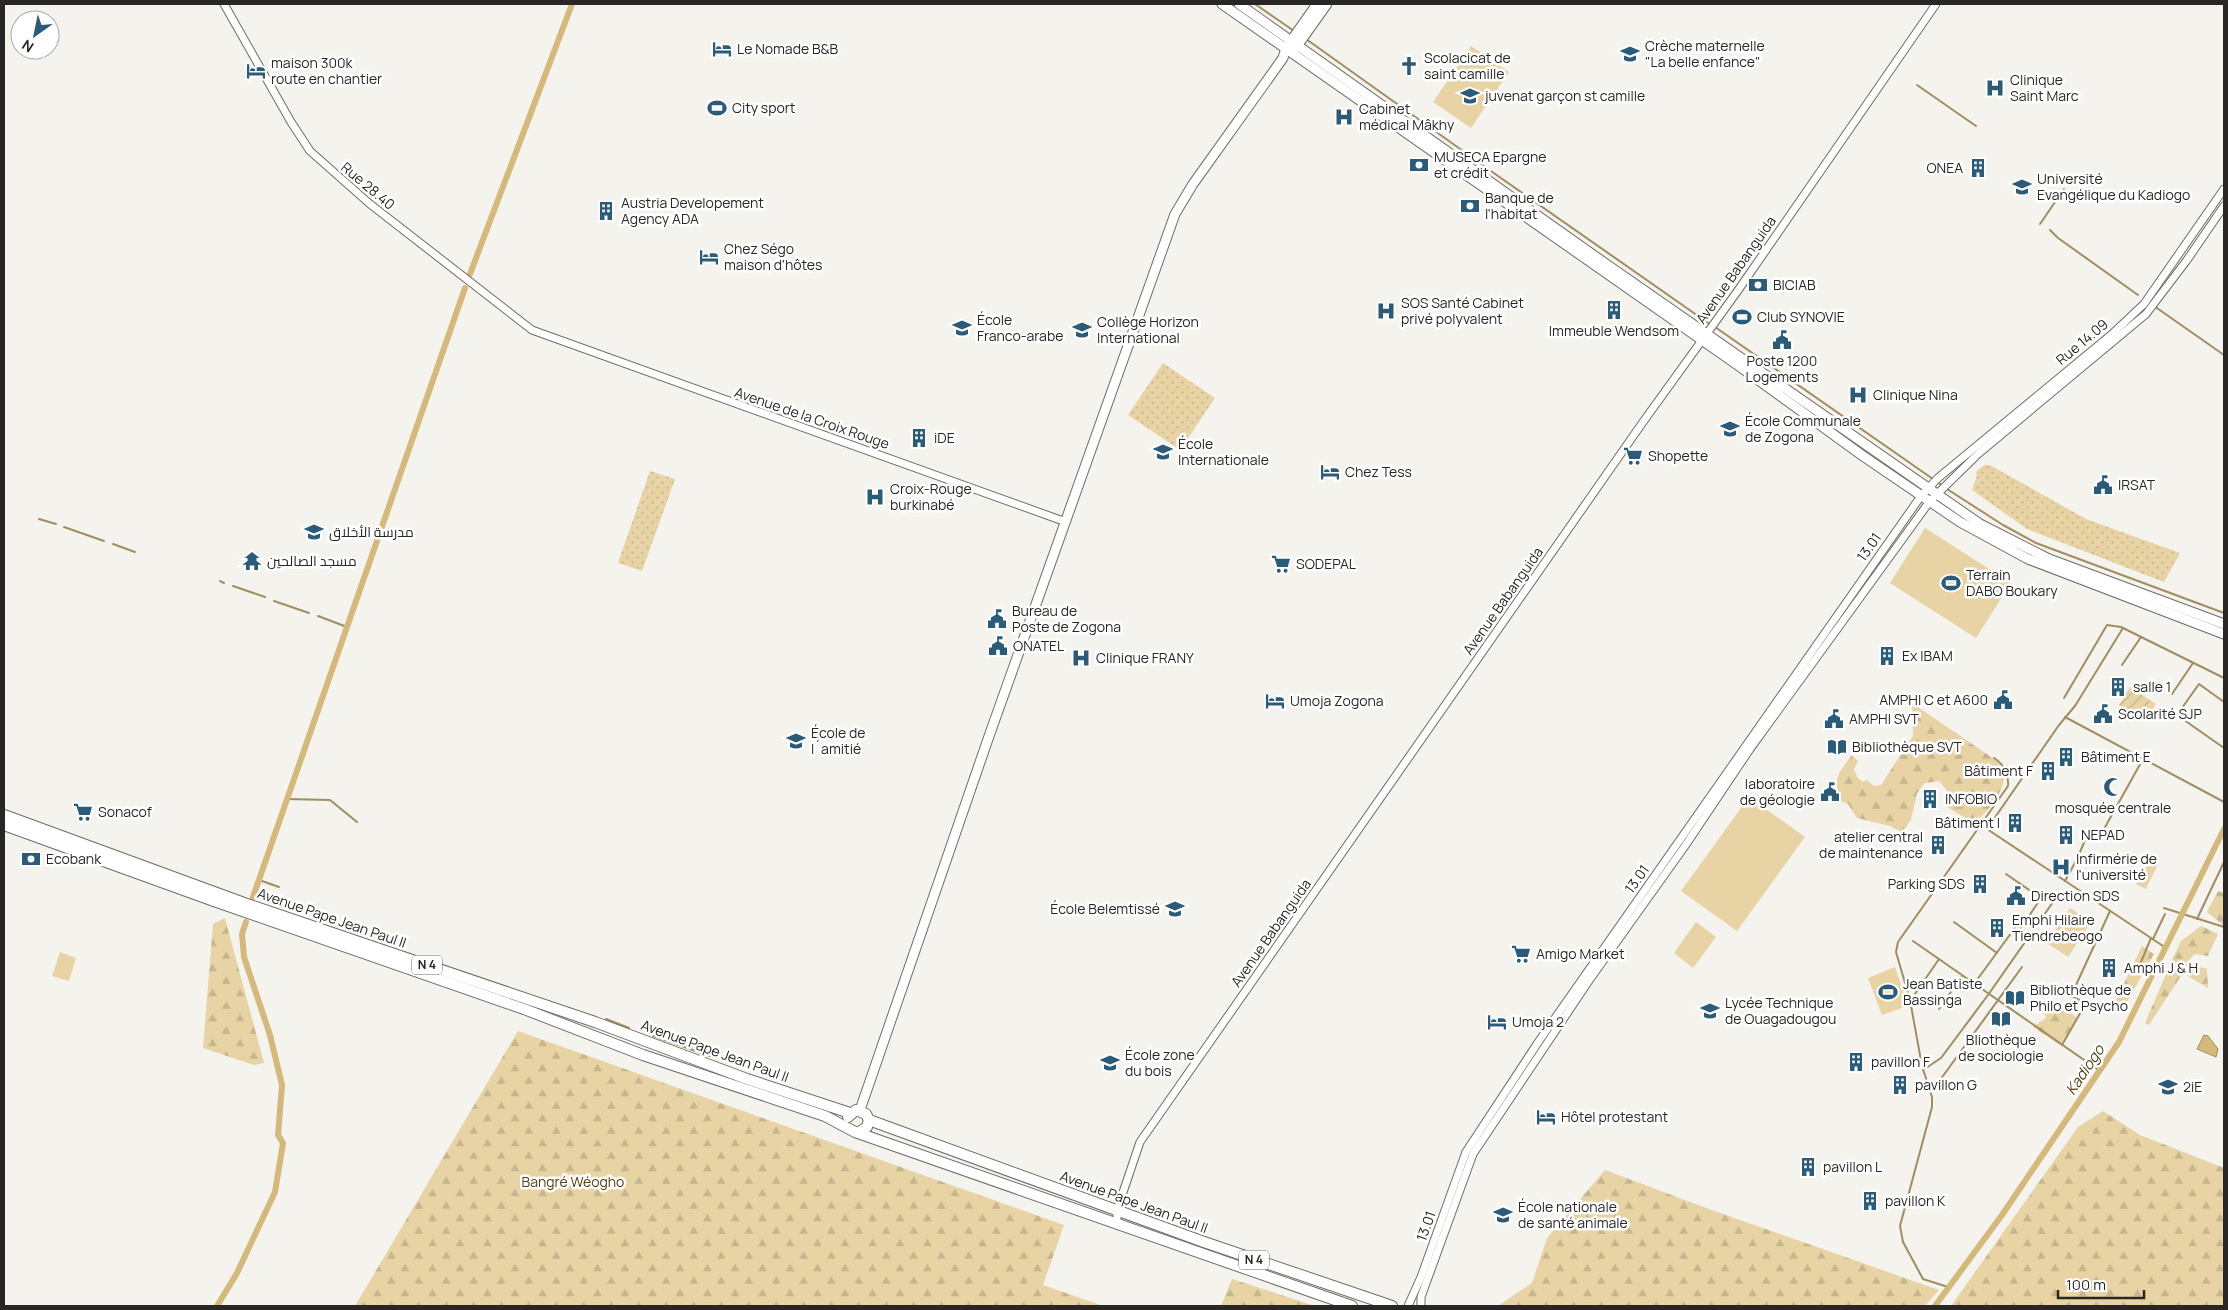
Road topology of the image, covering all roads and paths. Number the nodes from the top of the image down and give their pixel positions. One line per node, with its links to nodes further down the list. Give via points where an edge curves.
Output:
1 (224, 4): 11 (street, Rue 28.40, via 291,122 314,155 370,204 513,317)
2 (1222, 4): 7 (main road)
3 (1239, 4): 7 (main road)
4 (1317, 4): 7 (main road)
5 (1327, 4): 7 (main road)
6 (1936, 4): 10 (street, Avenue Babanguida)
7 (1292, 46): 10 (main road); 15 (main road, via 1175,214)
8 (2224, 189): 12 (street, Rue 14.09, via 2144,304)
9 (2224, 206): 14 (street, Rue 14.09, via 2146,314 1978,454)
10 (1705, 337): 12 (main road); 13 (main road); 24 (street, Avenue Babanguida, via 1140,1142)
11 (549, 338): 15 (street, Avenue de la Croix Rouge)
12 (1927, 488): 13 (street, 13.01); 14 (main road)
13 (1921, 496): 14 (main road); 28 (street, 13.01, via 1539,1040 1466,1152)
14 (1933, 498): 16 (main road, via 2049,560); 17 (main road, via 1987,538 2028,559); 29 (street, 13.01, via 1750,749 1473,1154 1421,1297)
15 (1066, 522): 20 (main road)
16 (2224, 624)
17 (2224, 634)
18 (4, 815): 20 (highway, Avenue Pape Jean Paul II / N 4, via 244,903 595,1022 747,1079)
19 (4, 825): 22 (highway, Avenue Pape Jean Paul II / N 4, via 524,1009 643,1055 825,1116)
20 (855, 1112): 21 (highway, N 4, via 866,1114); 22 (highway, via 847,1118)
21 (869, 1120): 23 (highway, via 867,1127); 24 (highway, Avenue Pape Jean Paul II / N 4)
22 (847, 1128): 23 (highway, N 4)
23 (859, 1132): 25 (highway, Avenue Pape Jean Paul II / N 4)
24 (1117, 1210): 25 (street, Avenue Babanguida); 27 (highway, Avenue Pape Jean Paul II / N 4)
25 (1117, 1225): 26 (highway, Avenue Pape Jean Paul II / N 4)
26 (1352, 1306)
27 (1392, 1306)
28 (1408, 1306)
29 (1421, 1306)

